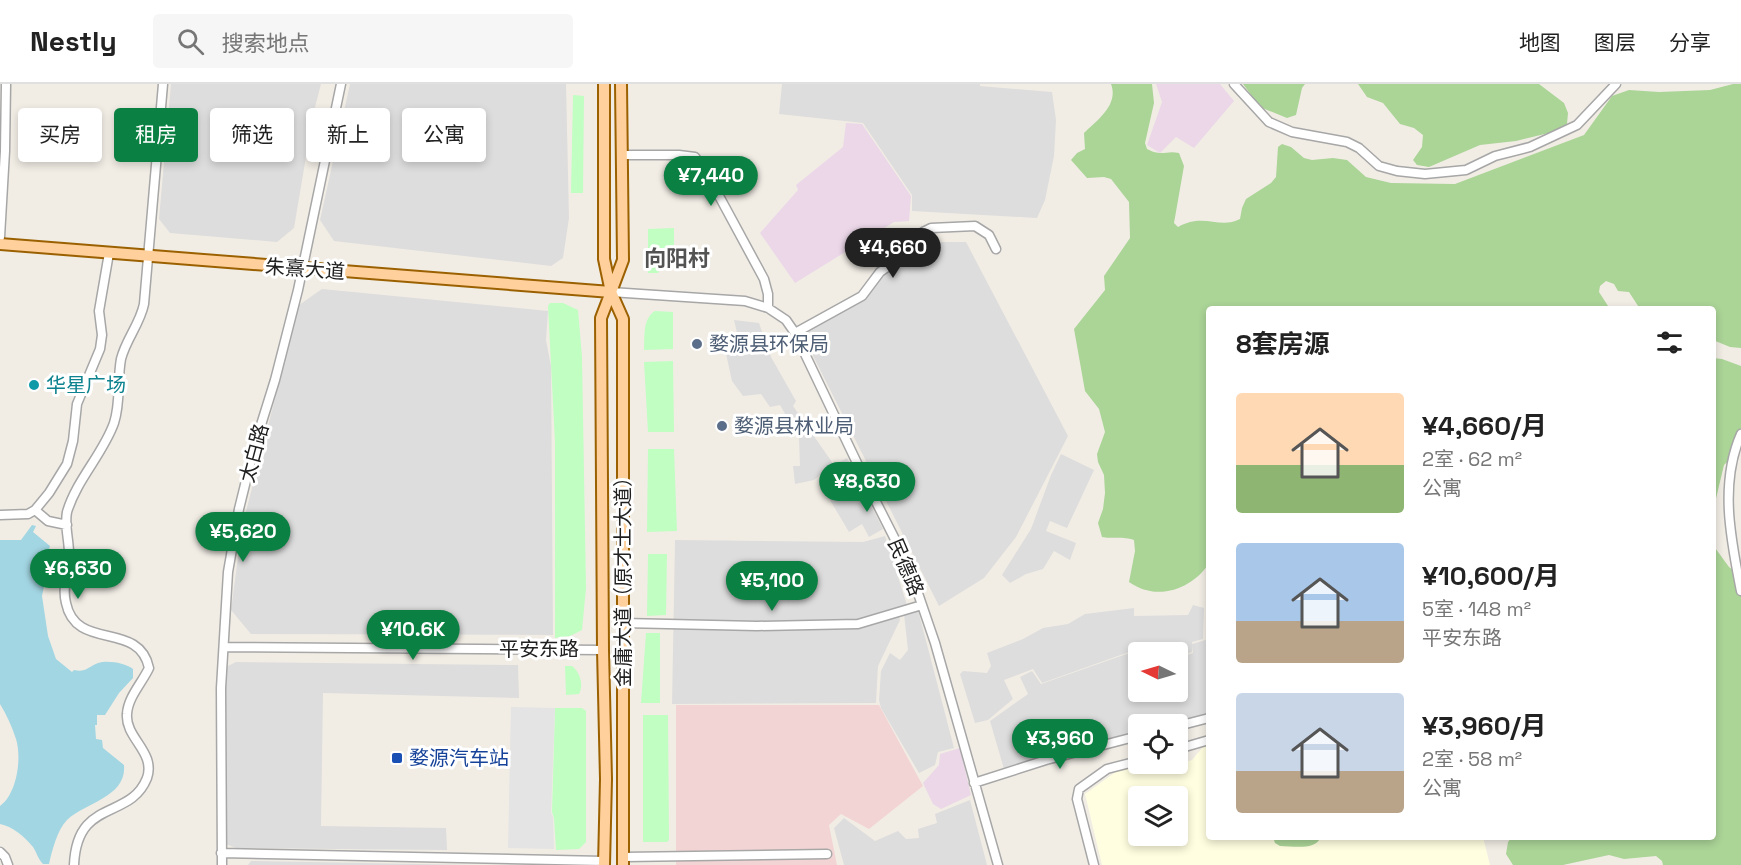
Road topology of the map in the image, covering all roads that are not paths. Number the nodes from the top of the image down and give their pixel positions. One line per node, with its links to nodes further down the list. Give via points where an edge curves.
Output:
1 (6, 84): 9 (street)
2 (164, 84): 13 (street)
3 (341, 84): 14 (street, 太白路)
4 (604, 84): 15 (main road, 金庸大道（原才士大道）, via 604,259)
5 (621, 84): 8 (main road, 金庸大道（原才士大道）)
6 (1233, 84): 7 (street, via 1269,122 1292,132 1347,142 1379,165 1397,171 1425,174 1466,170 1577,125)
7 (1616, 84)
8 (622, 155): 15 (main road, 金庸大道（原才士大道）, via 623,260); 16 (street, via 694,158 705,170 764,279)
9 (0, 237)
10 (0, 244): 12 (main road, 朱熹大道)
11 (996, 249): 17 (street, via 989,235 975,226 931,228 923,232 913,249 880,272 862,296)
12 (109, 253): 13 (main road, 朱熹大道); 19 (street, via 99,311 100,349 77,404 67,464)
13 (149, 256): 14 (main road, 朱熹大道); 21 (street, via 142,313 121,361 114,422 80,484)
14 (302, 269): 15 (main road, 朱熹大道); 25 (street, 太白路, via 239,509 228,572)
15 (610, 292): 16 (street, 民德路, via 745,301); 24 (main road, 金庸大道（原才士大道）, via 622,319); 26 (main road, 金庸大道（原才士大道）, via 601,318)
16 (768, 308): 17 (street, 民德路, via 786,320)
17 (795, 333): 23 (street, 民德路, via 909,567)
18 (1741, 434): 22 (street, via 1731,466 1729,494 1730,531)
19 (35, 510): 20 (street, via 28,514); 21 (street, via 48,521)
20 (0, 514)
21 (67, 525): 40 (street, via 69,550 64,589 71,617 91,633 130,641 144,653 149,668 130,700 126,718 146,755 147,776 138,793 86,825 77,843)
22 (1741, 591)
23 (922, 605): 24 (street, via 858,624); 33 (street, 民德路)
24 (622, 623): 37 (main road, 金庸大道（原才士大道）)
25 (224, 647): 26 (street, 平安东路); 35 (street, 太白路)
26 (603, 650): 38 (main road, 金庸大道（原才士大道）)
27 (1206, 719): 28 (street)
28 (1188, 723)
29 (1128, 739): 33 (street)
30 (1206, 741): 31 (street)
31 (1188, 746)
32 (1128, 764): 43 (street, via 1107,769 1079,789 1077,799)
33 (974, 783): 42 (street, 民德路)
34 (0, 852): 39 (street)
35 (221, 853): 38 (street); 41 (street, 太白路)
36 (827, 854): 37 (street)
37 (624, 861)
38 (604, 863)
39 (8, 865)
40 (74, 865)
41 (222, 865)
42 (998, 865)
43 (1095, 865)

